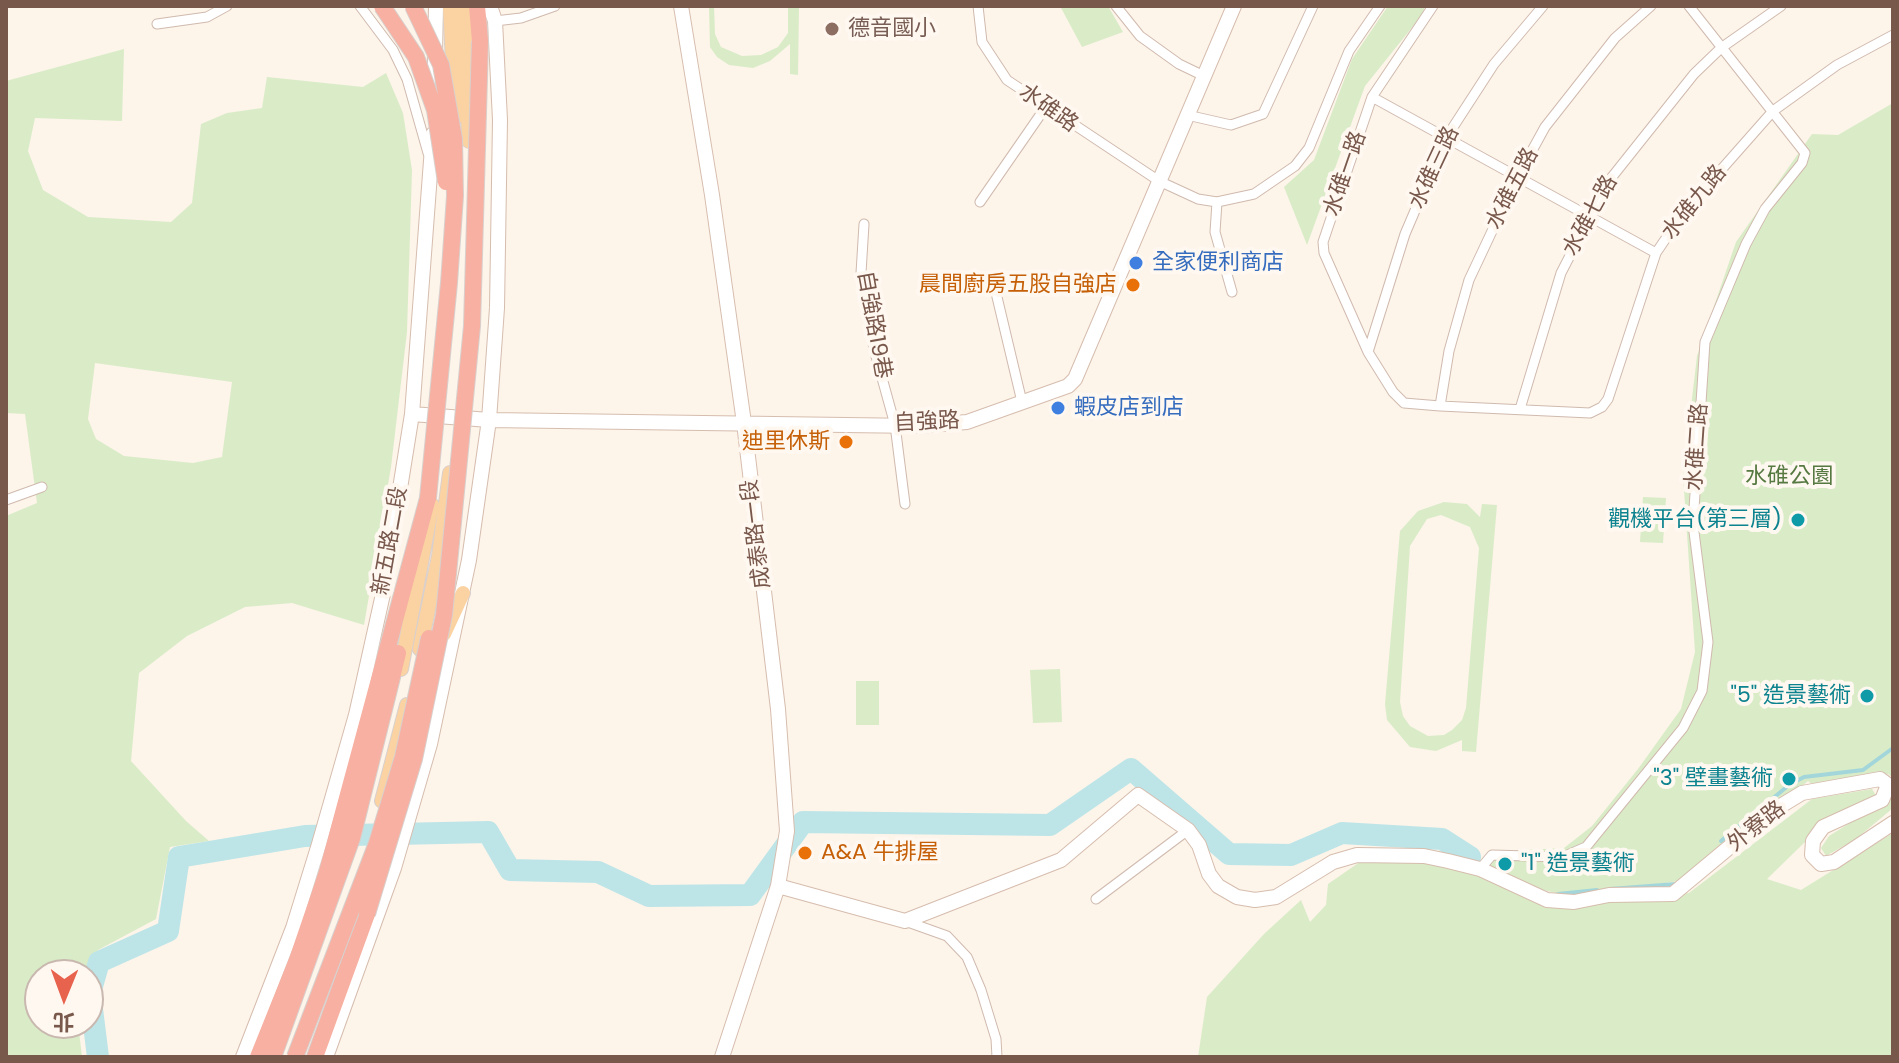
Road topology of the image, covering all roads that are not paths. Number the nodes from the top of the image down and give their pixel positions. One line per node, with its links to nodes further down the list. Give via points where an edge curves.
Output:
1 (227, 6): 24 (street, via 207,17)
2 (360, 6): 22 (street)
3 (413, 6): 40 (highway, bridge, via 431,38 451,103 455,196)
4 (419, 6): 22 (street, via 401,18)
5 (436, 6): 33 (main road, 新五路二段)
6 (450, 6): 49 (main road, 新五路二段, via 456,125)
7 (464, 6): 49 (main road, 新五路二段, via 469,157 466,315)
8 (479, 6): 55 (highway, bridge, via 472,326)
9 (490, 6): 23 (main road)
10 (555, 6): 23 (street)
11 (681, 6): 51 (main road, 成泰路一段)
12 (978, 6): 29 (street, 水碓路, via 982,42 1007,80)
13 (1116, 6): 27 (street, via 1140,36)
14 (1234, 6): 27 (main road, 自強路)
15 (1313, 6): 31 (street, via 1263,114 1231,125)
16 (1380, 6): 37 (street, 水碓一路, via 1349,51 1309,148 1295,166 1254,194)
17 (1433, 6): 28 (street, 水碓一路)
18 (1543, 6): 32 (street, 水碓三路, via 1494,64)
19 (1651, 6): 34 (street, 水碓五路, via 1615,38 1545,127)
20 (1689, 6): 26 (street, 水碓二路)
21 (1781, 6): 26 (street, 水碓七路)
22 (376, 12): 33 (street, via 407,79); 40 (highway, bridge, via 416,57 435,110)
23 (495, 21): 50 (main road, via 501,173)
24 (157, 24)
25 (1893, 35): 30 (street, 水碓九路, via 1837,65)
26 (1721, 48): 30 (street, 水碓二路); 38 (street, 水碓七路, via 1632,148)
27 (1204, 76): 31 (main road, 自強路)
28 (1372, 97): 32 (street); 44 (street, 水碓一路, via 1323,242)
29 (1045, 108): 35 (street, 水碓路); 36 (street)
30 (1773, 111): 41 (street, 水碓九路, via 1683,213); 62 (street, 水碓二路, via 1805,153 1746,244 1705,342 1693,524 1708,642 1702,691 1683,728 1586,847 1563,857 1492,855)
31 (1187, 115): 35 (main road, 自強路)
32 (1446, 138): 34 (street); 44 (street, 水碓三路, via 1405,234)
33 (433, 167): 48 (main road, 新五路二段)
34 (1517, 178): 38 (street); 46 (street, 水碓五路, via 1469,280)
35 (1159, 181): 37 (street); 45 (main road, 自強路, via 1075,379)
36 (980, 202)
37 (1217, 202): 43 (street, via 1215,232)
38 (1590, 215): 41 (street); 47 (street, 水碓七路, via 1561,273)
39 (864, 224): 52 (street, 自強路19巷, via 861,273)
40 (450, 251): 54 (highway, bridge)
41 (1656, 253): 47 (street, 水碓九路, via 1602,407 1590,413)
42 (992, 276): 45 (street)
43 (1232, 292)
44 (1368, 352): 46 (street, 水碓一路, via 1404,403)
45 (1022, 402): 52 (main road, 自強路, via 967,422)
46 (1440, 406): 47 (street)
47 (1520, 409)
48 (412, 414): 49 (main road, 自強路); 66 (main road, 新五路二段, via 383,594 356,715 293,928)
49 (451, 418): 50 (main road, 自強路); 59 (main road, 新五路二段, via 431,598); 68 (main road, 新五路二段, via 391,714 356,840)
50 (489, 420): 51 (main road, 自強路); 58 (main road)
51 (744, 423): 52 (main road, 自強路); 63 (main road, 成泰路一段, via 782,757 787,831)
52 (895, 425): 57 (street, 自強路19巷)
53 (42, 487): 56 (street)
54 (428, 498): 67 (highway, via 341,824 297,960); 68 (highway, via 391,686 352,838)
55 (455, 499): 69 (highway, bridge, via 403,757 377,843); 70 (highway, bridge, via 444,615 428,702 367,914)
56 (6, 500)
57 (905, 504)
58 (463, 593): 59 (main road); 71 (main road, via 430,744 394,868)
59 (404, 717): 69 (main road, 新五路二段, via 370,842)
60 (1893, 823): 62 (main road, 外寮路, via 1834,862 1821,864 1812,855 1816,834 1882,800 1888,785 1880,779 1802,793 1673,894 1547,900)
61 (1188, 830): 62 (main road, via 1218,886 1255,900 1276,897 1333,862 1357,855 1424,856); 64 (street); 65 (main road, via 1138,795 1061,860)
62 (1480, 869)
63 (778, 886): 65 (main road); 72 (main road, 成泰路一段)
64 (1096, 899)
65 (905, 921): 73 (street, via 947,936 967,957 996,1039)
66 (243, 1057)
67 (258, 1057)
68 (275, 1057)
69 (293, 1057)
70 (315, 1057)
71 (326, 1057)
72 (722, 1057)
73 (997, 1057)

